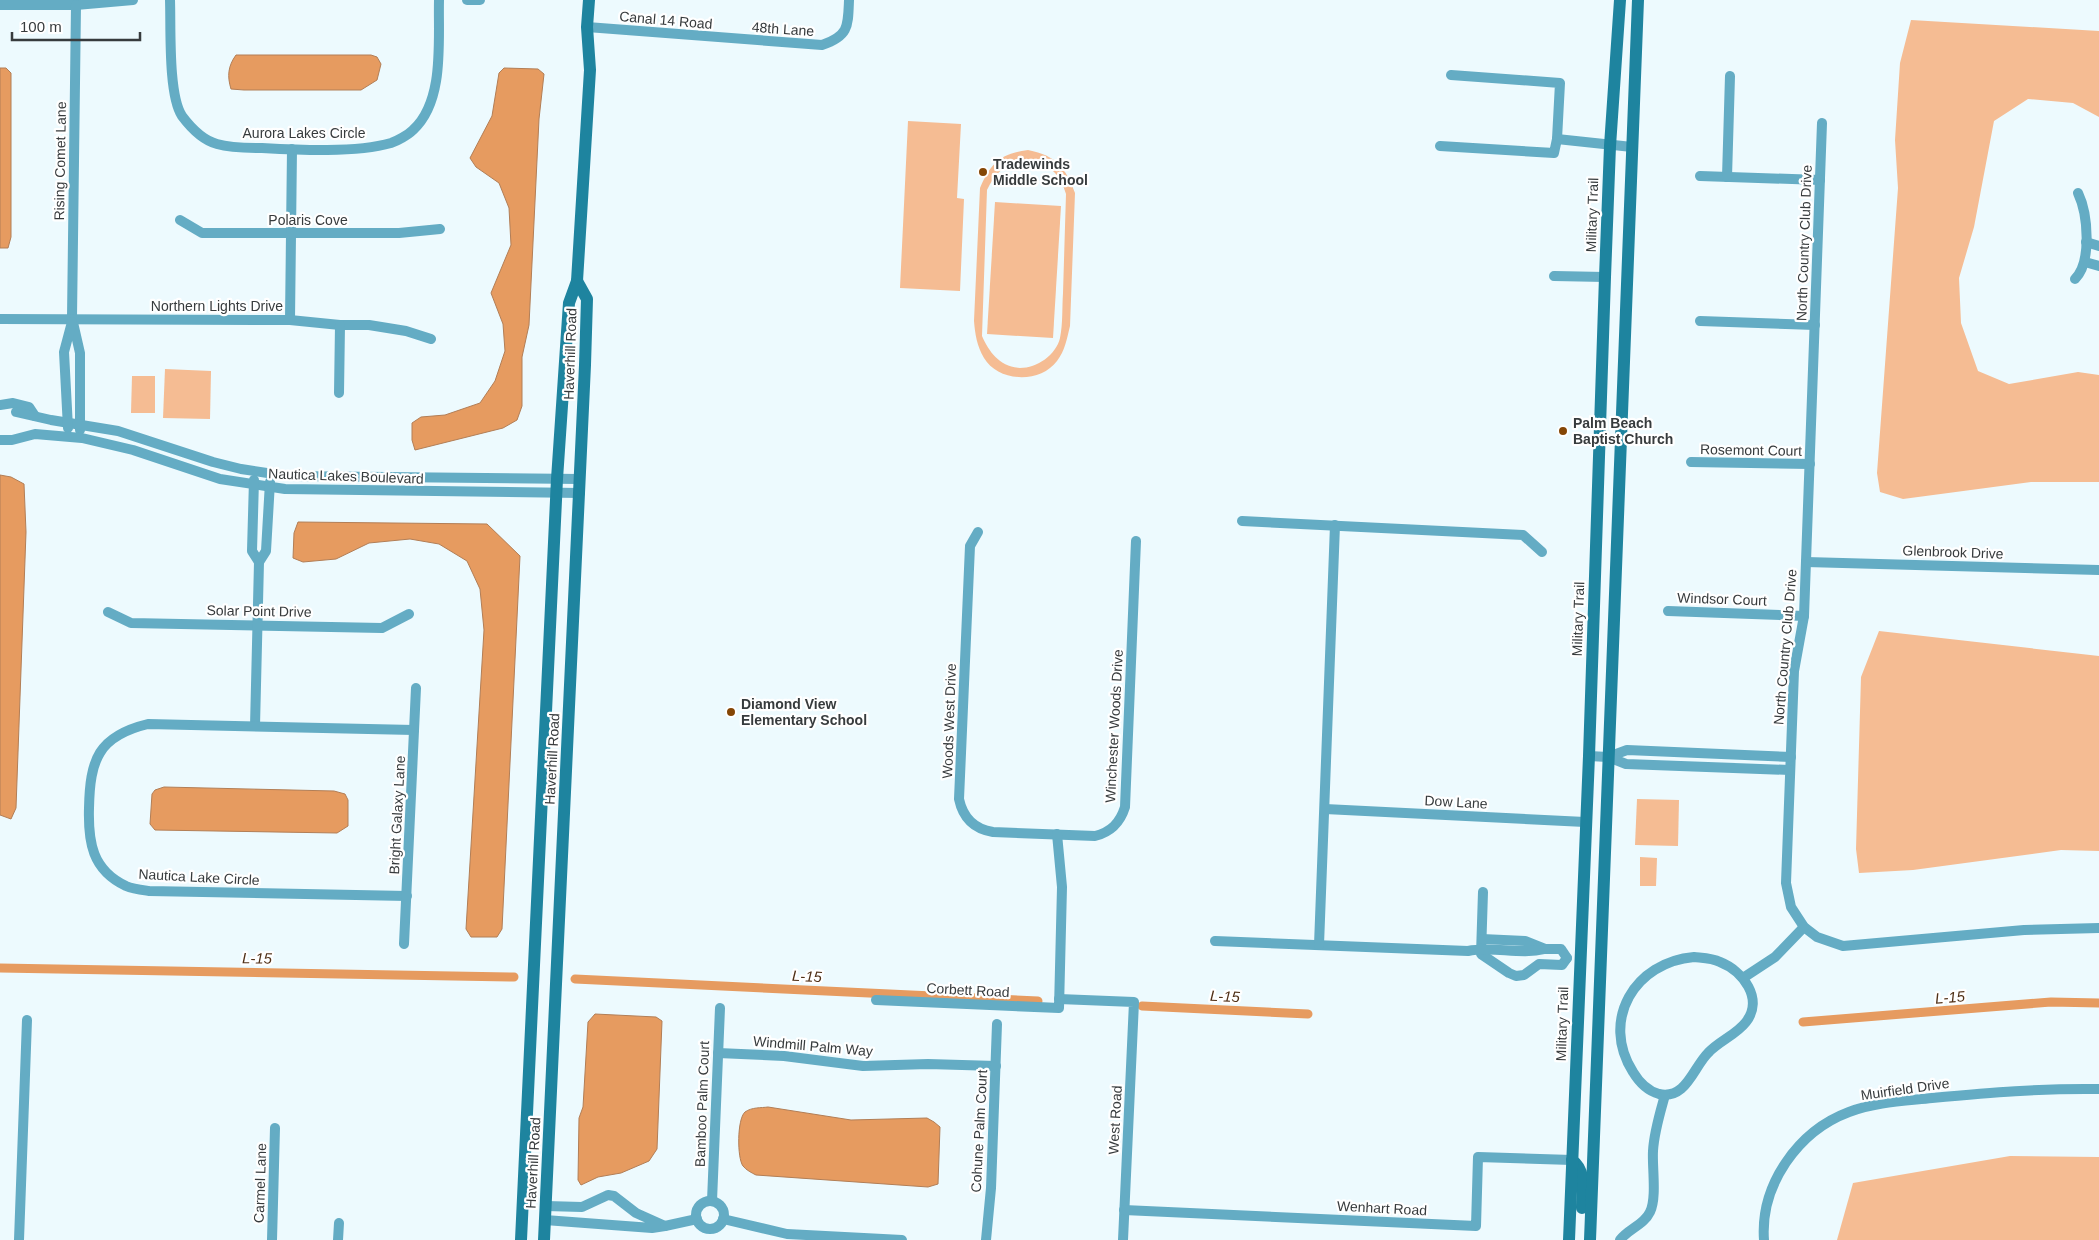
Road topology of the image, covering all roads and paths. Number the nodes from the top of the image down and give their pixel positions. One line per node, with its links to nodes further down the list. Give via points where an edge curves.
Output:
1 (133, 0): 11 (street)
2 (170, 0): 21 (street, Aurora Lakes Circle, via 174,92 181,114 195,132 216,144)
3 (438, 0): 21 (street, Aurora Lakes Circle, via 436,88 428,111 413,130 393,143 369,147)
4 (468, 0): 5 (street)
5 (480, 0)
6 (589, 0): 12 (main road, Haverhill Road)
7 (849, 0): 13 (street, 48th Lane, via 848,25 832,42 822,45)
8 (1620, 0): 19 (main road, Military Trail)
9 (1638, 0): 20 (main road)
10 (0, 5): 11 (street)
11 (76, 5): 37 (street, Rising Comet Lane)
12 (587, 26): 13 (street, Canal 14 Road); 36 (main road, Haverhill Road, via 590,70)
13 (744, 40)
14 (1451, 75): 17 (street, via 1560,83)
15 (1730, 76): 23 (street)
16 (1822, 123): 24 (street, North Country Club Drive)
17 (1557, 140): 18 (street, via 1554,154); 19 (street)
18 (1440, 146)
19 (1610, 146): 20 (street); 34 (main road, Military Trail)
20 (1632, 147): 79 (main road)
21 (292, 149): 28 (street)
22 (1700, 176): 23 (street)
23 (1727, 177): 24 (street)
24 (1820, 180): 42 (street, North Country Club Drive)
25 (2078, 193): 29 (street, via 2084,205)
26 (180, 220): 28 (street, Polaris Cove, via 202,233)
27 (440, 229): 28 (street, Polaris Cove, via 399,233)
28 (291, 234): 39 (street)
29 (2086, 242): 30 (street); 31 (street)
30 (2099, 246)
31 (2085, 262): 32 (street); 35 (street)
32 (2099, 266)
33 (1554, 276): 34 (street)
34 (1605, 277): 78 (main road, Military Trail)
35 (2075, 279)
36 (577, 281): 56 (main road, Haverhill Road, via 568,303); 57 (main road, Haverhill Road, via 587,300)
37 (72, 318): 38 (street, Northern Lights Drive); 39 (street, Northern Lights Drive); 47 (street, Rising Comet Lane, via 64,352); 48 (street, Rising Comet Lane, via 80,352)
38 (0, 319)
39 (290, 320): 41 (street, Northern Lights Drive)
40 (1700, 321): 42 (street)
41 (340, 325): 43 (street, Northern Lights Drive, via 369,325); 44 (street)
42 (1814, 325): 53 (street, North Country Club Drive)
43 (431, 339)
44 (339, 393)
45 (6, 410): 46 (street, Nautica Lakes Boulevard); 46 (street, Nautica Lakes Boulevard, via 12,403 29,407)
46 (35, 416): 47 (street, Nautica Lakes Boulevard)
47 (69, 423): 48 (street, Nautica Lakes Boulevard); 49 (street, Rising Comet Lane)
48 (80, 425): 50 (street, Rising Comet Lane); 54 (street, Nautica Lakes Boulevard, via 118,431)
49 (66, 436): 50 (street, Nautica Lakes Boulevard); 51 (street, Nautica Lakes Boulevard, via 35,434)
50 (80, 438): 58 (street, Nautica Lakes Boulevard, via 133,450 220,479)
51 (0, 440)
52 (1691, 462): 53 (street, Rosemont Court)
53 (1810, 464): 68 (street, North Country Club Drive)
54 (255, 472): 55 (street, Nautica Lakes Boulevard); 58 (street)
55 (270, 474): 56 (street, Nautica Lakes Boulevard); 59 (street)
56 (557, 479): 57 (street, Nautica Lakes Boulevard); 60 (main road, Haverhill Road)
57 (580, 479): 61 (main road, Haverhill Road)
58 (254, 485): 59 (street, Nautica Lakes Boulevard); 67 (street, via 252,551)
59 (269, 487): 60 (street, Nautica Lakes Boulevard, via 318,491); 67 (street, via 266,552)
60 (556, 493): 61 (street, Nautica Lakes Boulevard); 96 (main road, Haverhill Road)
61 (580, 493): 97 (main road, Haverhill Road)
62 (1242, 521): 63 (street)
63 (1336, 525): 66 (street, via 1523,535); 82 (street)
64 (978, 532): 84 (street, Woods West Drive, via 970,546 960,806 970,822 986,830)
65 (1136, 541): 84 (street, Winchester Woods Drive, via 1125,808 1117,824 1101,834)
66 (1542, 552)
67 (259, 562): 74 (street)
68 (1806, 562): 69 (street, Glenbrook Drive); 73 (street, North Country Club Drive)
69 (2099, 570)
70 (1668, 611): 73 (street, Windsor Court)
71 (108, 612): 74 (street, Solar Point Drive, via 132,623)
72 (409, 614): 74 (street, Solar Point Drive, via 382,628)
73 (1804, 616): 80 (street, North Country Club Drive, via 1794,671)
74 (257, 624): 76 (street)
75 (416, 688): 77 (street, Bright Galaxy Lane)
76 (255, 726): 77 (street, Nautica Lake Circle); 86 (street, Nautica Lake Circle, via 148,724 128,728 111,740 98,756 91,776 89,825 95,856 108,874 127,887 149,891)
77 (414, 730): 86 (street, Bright Galaxy Lane)
78 (1589, 756): 79 (street); 83 (main road, Military Trail)
79 (1608, 756): 80 (street, via 1627,750); 81 (street, via 1626,764); 111 (main road)
80 (1791, 757): 81 (street, North Country Club Drive)
81 (1790, 770): 87 (street, North Country Club Drive, via 1786,883 1792,908)
82 (1325, 810): 83 (street, Dow Lane); 92 (street)
83 (1585, 822): 94 (main road, Military Trail)
84 (1057, 834): 101 (street, via 1062,887)
85 (1483, 892): 90 (street)
86 (407, 896): 91 (street, Bright Galaxy Lane)
87 (1804, 927): 88 (street, North Country Club Drive, via 1829,943 1850,947 2024,930); 98 (street, via 1775,957)
88 (2099, 928)
89 (1215, 941): 92 (street)
90 (1481, 943): 92 (street, via 1468,950); 93 (street); 95 (street, via 1481,954)
91 (404, 944)
92 (1320, 945)
93 (1505, 945): 94 (street, via 1536,951 1561,949); 95 (street)
94 (1573, 958): 95 (street, via 1562,964 1540,964 1524,975 1516,976); 105 (main road, Military Trail)
95 (1498, 966)
96 (533, 977): 97 (main road); 124 (main road, Haverhill Road)
97 (556, 978): 114 (main road, Haverhill Road)
98 (1743, 978): 109 (street, via 1753,997 1748,1019 1707,1054 1683,1088); 109 (street, via 1721,962 1707,958 1682,958 1649,972 1633,990 1621,1018 1624,1054 1635,1076 1653,1092)
99 (876, 1000): 101 (street, Corbett Road)
100 (1134, 1002): 101 (street, Corbett Road); 115 (street, West Road)
101 (1059, 1004)
102 (720, 1008): 106 (street, Bamboo Palm Court)
103 (27, 1020): 121 (street)
104 (997, 1024): 107 (street, Cohune Palm Court)
105 (1576, 1049): 111 (main road, via 1583,1065 1582,1145); 112 (main road, Military Trail)
106 (718, 1053): 107 (street, Windmill Palm Way, via 784,1056 863,1066); 113 (street, Bamboo Palm Court)
107 (996, 1066): 127 (street, Cohune Palm Court)
108 (2099, 1089): 133 (street, Muirfield Drive, via 1969,1094 1883,1104 1848,1112 1816,1130 1798,1147 1777,1177 1765,1218)
109 (1665, 1095): 132 (street, via 1653,1149 1652,1206 1647,1218)
110 (275, 1128): 122 (street, Carmel Lane)
111 (1593, 1154): 131 (main road)
112 (1572, 1160): 115 (street, Wenhart Road, via 1478,1156 1476,1226); 129 (main road, Military Trail); 130 (main road, via 1583,1175)
113 (712, 1202): 116 (street, via 700,1206); 117 (street, via 722,1208)
114 (546, 1206): 118 (main road, Haverhill Road); 120 (street, via 582,1206 608,1195 614,1196 636,1213)
115 (1124, 1210): 128 (street, West Road)
116 (697, 1219): 117 (street, via 699,1224 708,1228 717,1227); 120 (street)
117 (723, 1219): 126 (street, via 787,1234)
118 (545, 1220): 120 (street, via 652,1228); 125 (main road, Haverhill Road)
119 (338, 1223): 123 (street)
120 (665, 1226)
121 (19, 1240)
122 (272, 1240)
123 (338, 1240)
124 (520, 1240)
125 (544, 1240)
126 (902, 1240)
127 (986, 1240)
128 (1123, 1240)
129 (1569, 1240)
130 (1581, 1240)
131 (1590, 1240)
132 (1620, 1240)
133 (1764, 1240)

